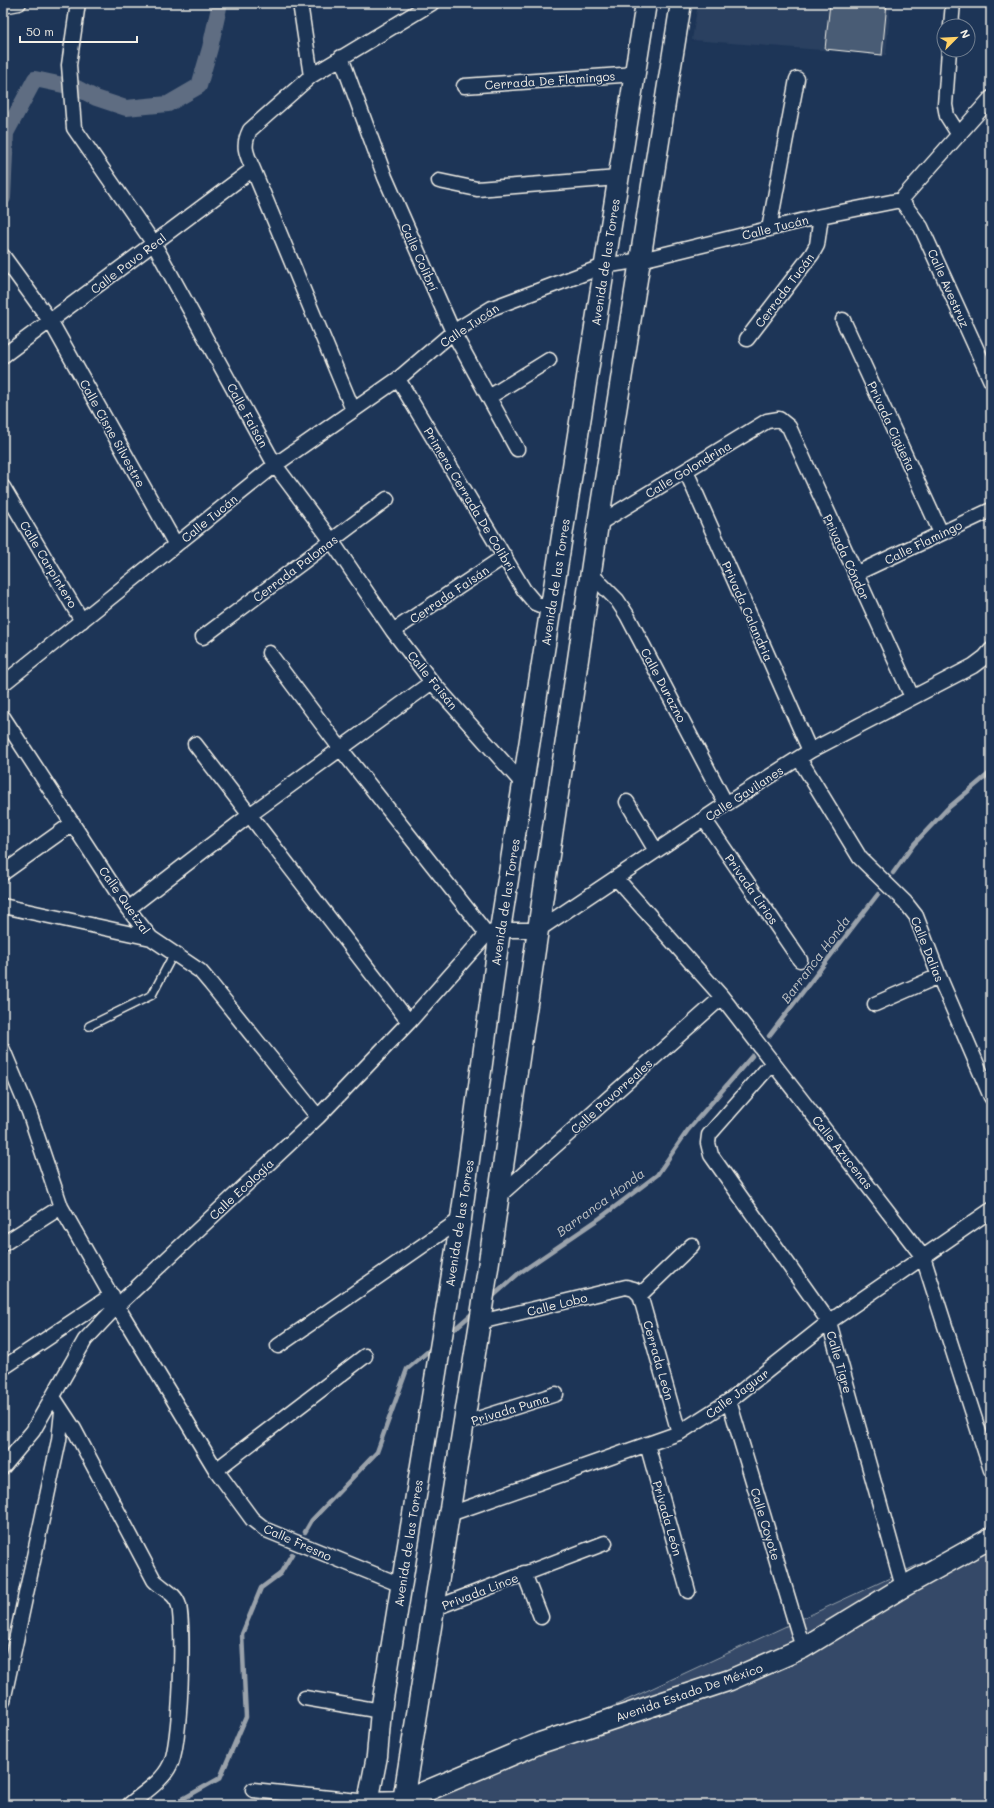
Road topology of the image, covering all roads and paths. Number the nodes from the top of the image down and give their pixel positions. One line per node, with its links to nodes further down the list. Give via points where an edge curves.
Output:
1 (19, 3): 8 (street)
2 (78, 3): 24 (street, Calle Faisán, via 69,65 74,128)
3 (300, 3): 13 (street)
4 (432, 3): 10 (street)
5 (646, 3): 12 (main road, Avenida de las Torres)
6 (681, 3): 26 (main road)
7 (953, 3): 9 (street)
8 (3, 6)
9 (952, 18)
10 (341, 57): 13 (street); 30 (street, Calle Colibrí, via 385,177)
11 (948, 58): 17 (street, via 945,105 947,116)
12 (636, 74): 15 (street, Cerrada De Flamingos); 19 (main road, Avenida de las Torres)
13 (311, 76): 18 (street, via 250,130 245,141)
14 (796, 79): 23 (street)
15 (464, 86)
16 (991, 100): 17 (street)
17 (959, 135): 21 (street)
18 (253, 170): 24 (street, Calle Pavo Real); 37 (street)
19 (618, 178): 20 (street, via 477,189); 27 (main road, Avenida de las Torres)
20 (440, 181)
21 (901, 200): 22 (street, Calle Tucán); 35 (street, Calle Avestruz, via 921,227)
22 (821, 216): 23 (street, Calle Tucán); 31 (street, Cerrada Tucán, via 817,245 812,254)
23 (769, 229): 26 (street, Calle Tucán)
24 (154, 244): 29 (street, Calle Pavo Real); 40 (street, Calle Faisán)
25 (3, 256): 29 (street, Calle Cisne Silvestre)
26 (641, 260): 27 (street, Calle Tucán); 45 (main road)
27 (604, 266): 30 (street, Calle Tucán, via 508,300); 52 (main road, Avenida de las Torres)
28 (843, 320): 46 (street, Privada Cigüeña)
29 (51, 322): 32 (street, Calle Pavo Real); 48 (street, Calle Cisne Silvestre)
30 (453, 332): 34 (street, Calle Tucán); 36 (street, Calle Colibrí)
31 (747, 339)
32 (3, 356)
33 (549, 360): 36 (street)
34 (398, 379): 37 (street, Calle Tucán); 49 (street, Primera Cerrada De Colibrí)
35 (991, 381)
36 (489, 397): 39 (street, Calle Colibrí)
37 (352, 410): 40 (street, Calle Tucán)
38 (778, 419): 41 (street, Calle Golondrina, via 767,420); 51 (street, Privada Cóndor, via 788,427)
39 (517, 449)
40 (275, 465): 47 (street, Calle Faisán); 48 (street, Calle Tucán)
41 (686, 470): 45 (street, Calle Golondrina); 65 (street, Privada Calandria)
42 (3, 487): 53 (street, Calle Carpintero)
43 (387, 499): 47 (street, Cerrada Palomas)
44 (991, 510): 46 (street, Calle Flamingo)
45 (598, 524): 50 (main road)
46 (941, 532): 51 (street, Calle Flamingo)
47 (331, 540): 54 (street, Calle Faisán); 55 (street, Cerrada Palomas)
48 (176, 545): 53 (street, Calle Tucán)
49 (505, 556): 52 (street, Primera Cerrada De Colibrí, via 524,590 536,603); 54 (street, Cerrada Faisán)
50 (590, 574): 68 (street, Calle Durazno, via 617,600 627,615); 77 (main road)
51 (856, 574): 60 (street, Privada Cóndor)
52 (550, 609): 66 (main road, Avenida de las Torres)
53 (82, 622): 59 (street, Calle Tucán)
54 (394, 631): 58 (street, Calle Faisán)
55 (202, 637)
56 (991, 650): 60 (street, Calle Gavilanes, via 973,666)
57 (269, 652): 64 (street)
58 (432, 682): 64 (street); 66 (street, Calle Faisán)
59 (3, 684)
60 (912, 697): 65 (street, Calle Gavilanes)
61 (3, 716): 62 (street, Calle Quetzal)
62 (7, 732): 71 (street, Calle Quetzal)
63 (195, 744): 69 (street)
64 (340, 748): 69 (street); 78 (street)
65 (804, 754): 68 (street, Calle Gavilanes); 82 (street, Calle Dalias, via 860,858 916,916)
66 (523, 784): 78 (main road, Avenida de las Torres)
67 (627, 802): 72 (street)
68 (726, 804): 70 (street, Calle Gavilanes)
69 (251, 814): 76 (street); 85 (street)
70 (704, 819): 72 (street, Calle Gavilanes); 81 (street, Privada Lirios)
71 (73, 823): 73 (street); 76 (street, Calle Quetzal)
72 (656, 851): 74 (street, Calle Gavilanes)
73 (3, 873)
74 (616, 878): 77 (street, Calle Gavilanes); 83 (street, Calle Azucenas)
75 (3, 906): 79 (street)
76 (128, 908): 79 (street, Calle Quetzal)
77 (538, 930): 78 (street); 91 (main road)
78 (494, 932): 85 (street, Calle Ecología); 94 (main road, Avenida de las Torres)
79 (150, 938): 80 (street, Calle Quetzal)
80 (174, 953): 86 (lane, via 152,994); 90 (street, Calle Quetzal, via 200,972 211,984)
81 (800, 960)
82 (939, 976): 84 (street); 89 (street, Calle Dalias)
83 (722, 997): 88 (street, Calle Azucenas); 91 (street, Calle Pavorreales)
84 (875, 1004)
85 (409, 1022): 90 (street, Calle Ecología)
86 (89, 1026)
87 (3, 1050): 92 (street, Calle Fresno, via 29,1112)
88 (773, 1062): 97 (street, Calle Azucenas); 101 (street, Calle Tigre, via 709,1135 708,1143 711,1155)
89 (991, 1097)
90 (318, 1117): 99 (street, Calle Ecología)
91 (500, 1195): 100 (main road)
92 (61, 1207): 95 (street); 99 (street, Calle Fresno)
93 (991, 1210): 97 (street, Calle Jaguar)
94 (461, 1218): 102 (street); 119 (main road, Avenida de las Torres)
95 (3, 1244)
96 (692, 1244): 98 (street)
97 (923, 1257): 101 (street, Calle Jaguar); 114 (street, Calle Azucenas)
98 (637, 1292): 100 (street, Calle Lobo, via 626,1287); 110 (street, Cerrada León)
99 (114, 1300): 104 (street); 106 (street, Calle Ecología, via 85,1340); 113 (street, Calle Fresno)
100 (480, 1322): 109 (main road)
101 (829, 1322): 107 (street, Calle Jaguar); 120 (street, Calle Tigre)
102 (278, 1346)
103 (365, 1356): 113 (street)
104 (3, 1368)
105 (556, 1394): 109 (street, Privada Puma)
106 (53, 1397): 108 (street); 112 (street, Calle Ecología, via 33,1431)
107 (729, 1401): 110 (street, Calle Jaguar); 124 (street, Calle Coyote)
108 (62, 1411): 126 (street, via 59,1440); 131 (street, via 154,1580 172,1594 179,1605 182,1654 175,1754 165,1775)
109 (465, 1423): 115 (main road)
110 (679, 1433): 111 (street, Calle Jaguar)
111 (647, 1444): 115 (street, Calle Jaguar); 121 (street, Privada León)
112 (3, 1467)
113 (216, 1470): 119 (street, Calle Fresno, via 252,1519 266,1530)
114 (991, 1470)
115 (450, 1514): 122 (main road)
116 (991, 1538): 120 (main road, Avenida Estado De México)
117 (606, 1543): 118 (street, Privada Lince)
118 (524, 1574): 122 (street, Privada Lince); 123 (street, Privada Lince)
119 (401, 1585): 127 (main road, Avenida de las Torres)
120 (903, 1587): 124 (main road, Avenida Estado De México)
121 (688, 1592)
122 (435, 1608): 130 (main road)
123 (541, 1617)
124 (803, 1648): 130 (main road, Avenida Estado De México, via 730,1680 540,1743)
125 (305, 1698): 127 (street)
126 (3, 1701)
127 (381, 1711): 129 (main road, Avenida de las Torres)
128 (253, 1790): 129 (street)
129 (369, 1803): 130 (main road, Avenida Estado De México)
130 (401, 1803)
131 (129, 1805)

